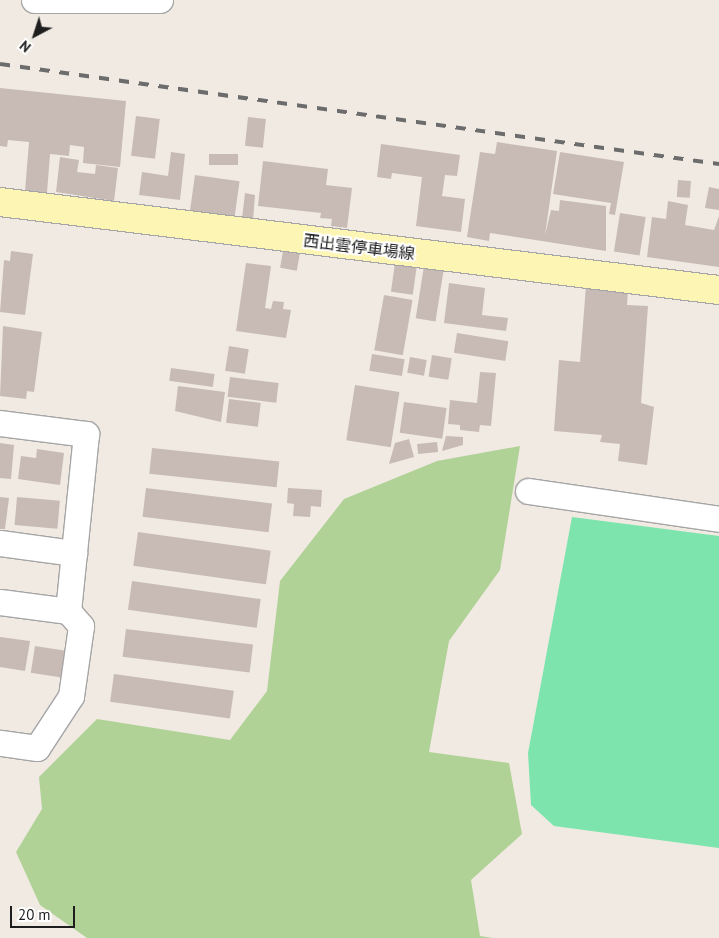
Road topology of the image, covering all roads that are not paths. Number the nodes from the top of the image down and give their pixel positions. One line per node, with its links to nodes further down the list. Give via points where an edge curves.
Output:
1 (34, 0): 2 (street)
2 (160, 0)
3 (0, 202): 4 (main road, 西出雲停車場線)
4 (719, 290)
5 (0, 424): 9 (street, via 86,434)
6 (528, 491): 7 (street)
7 (719, 519)
8 (0, 543): 9 (street)
9 (74, 553): 11 (street)
10 (0, 602): 11 (street)
11 (68, 611): 12 (street, via 81,626 71,696 37,748)
12 (0, 743)

